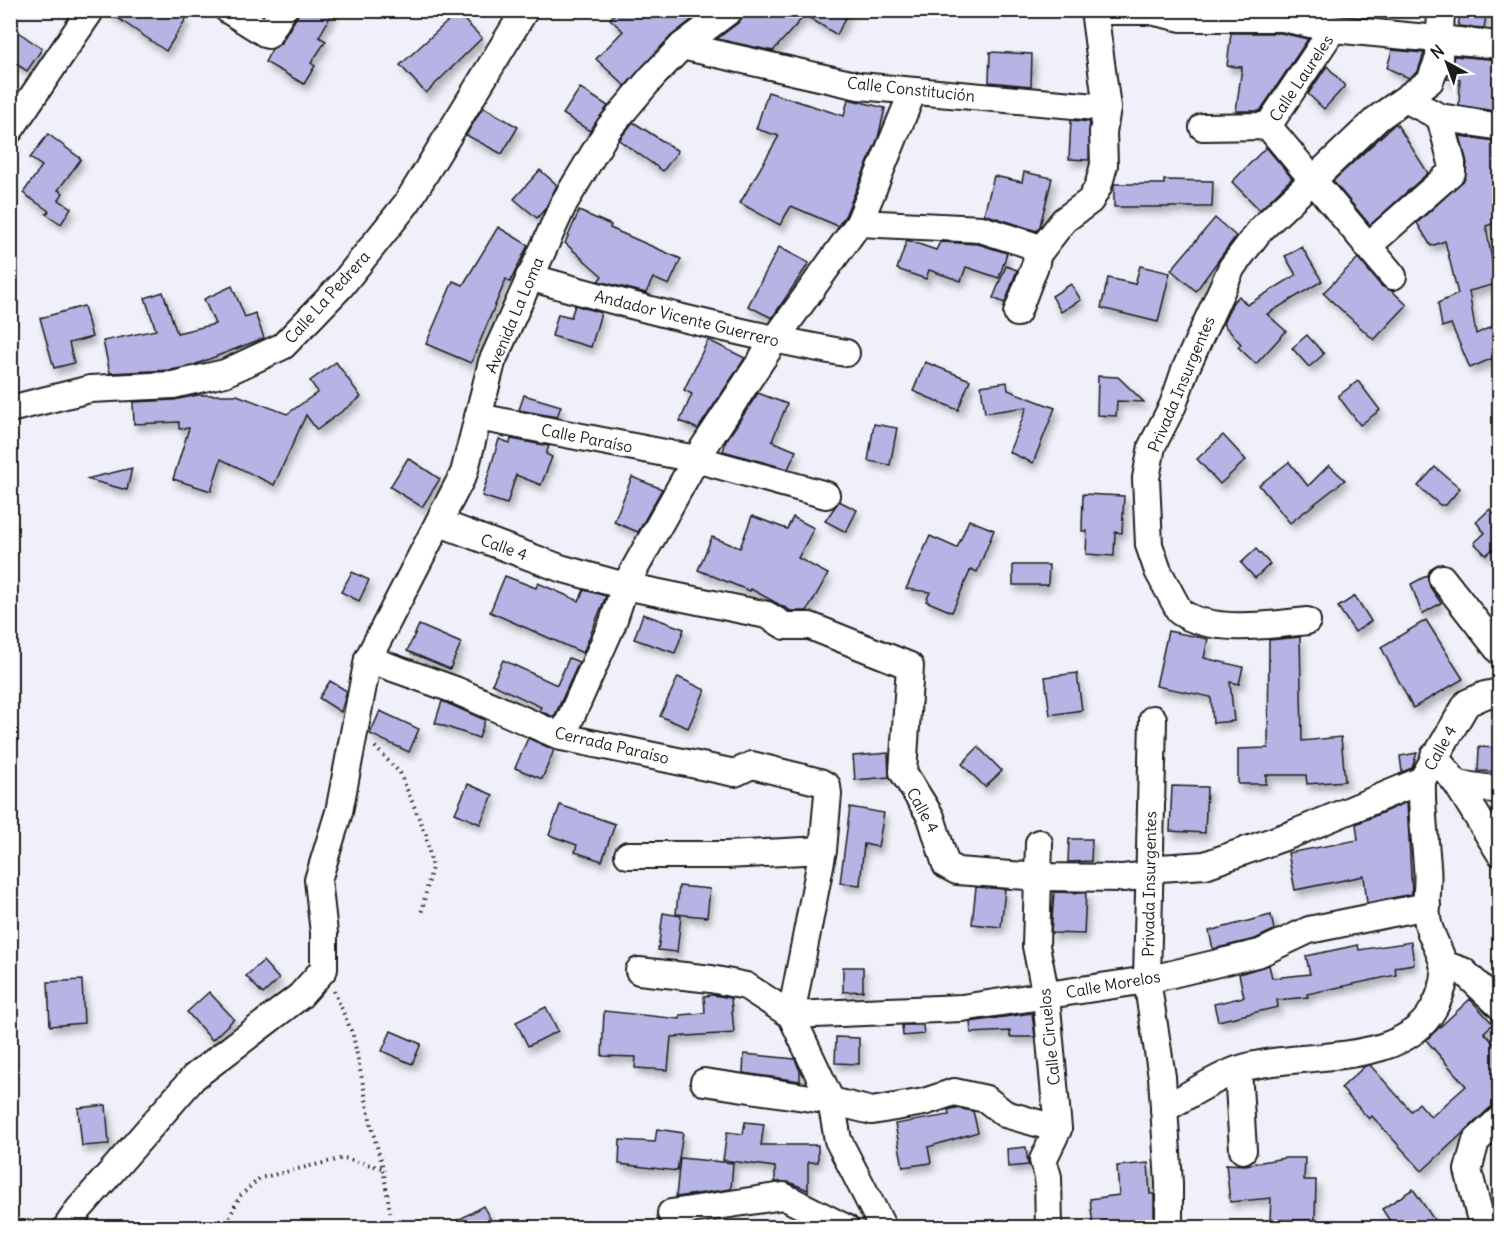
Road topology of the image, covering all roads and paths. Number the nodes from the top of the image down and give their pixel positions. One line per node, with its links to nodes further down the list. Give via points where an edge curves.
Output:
1 (91, 10): 19 (street)
2 (228, 10): 3 (street, via 268,35)
3 (283, 10)
4 (525, 10): 29 (street, Calle La Pedrera, via 407,203 341,286 283,346 225,373 173,385 90,389)
5 (730, 10): 11 (street, Avenida La Loma)
6 (1441, 10): 9 (street, Privada Insurgentes)
7 (1094, 11): 8 (street, via 1150,11 1182,18 1282,18); 14 (street)
8 (1334, 29): 9 (street); 16 (street, Calle Laureles)
9 (1440, 41): 10 (street); 13 (street, Privada Insurgentes, via 1439,58 1430,81)
10 (1500, 45)
11 (682, 46): 12 (street, Calle Constitución, via 859,86); 25 (street, Avenida La Loma, via 609,128 564,203)
12 (912, 91): 14 (street, Calle Constitución); 21 (street)
13 (1407, 100): 15 (street); 20 (street, Privada Insurgentes, via 1378,118)
14 (1107, 108): 23 (street, via 1104,165 1098,187 1090,201 1064,220)
15 (1440, 117): 18 (street); 22 (street, via 1452,172)
16 (1268, 126): 17 (street); 20 (street)
17 (1203, 127)
18 (1500, 127)
19 (10, 130)
20 (1314, 179): 22 (street); 36 (street, Privada Insurgentes, via 1260,230 1232,267 1152,446 1146,478 1149,544 1158,571 1180,612 1215,624 1262,626)
21 (859, 223): 23 (street, via 981,229 1031,245); 27 (street)
22 (1367, 247): 24 (street)
23 (1037, 255): 26 (street)
24 (1393, 276)
25 (529, 277): 27 (street, Andador Vicente Guerrero); 30 (street, Avenida La Loma, via 492,362)
26 (1017, 313)
27 (774, 341): 28 (street, Andador Vicente Guerrero); 31 (street)
28 (846, 353)
29 (10, 409)
30 (478, 417): 31 (street, Calle Paraíso); 33 (street, Avenida La Loma, via 464,473)
31 (696, 459): 32 (street); 35 (street)
32 (826, 495)
33 (440, 523): 35 (street, Calle 4, via 560,568); 38 (street, Avenida La Loma)
34 (1442, 578): 37 (street)
35 (625, 586): 42 (street, via 612,625); 52 (street, Calle 4, via 768,615 785,626 810,626 910,666 903,772 931,817 946,865 957,871)
36 (1307, 621)
37 (1500, 652)
38 (368, 659): 41 (street, Avenida La Loma); 42 (street, Cerrada Paraíso, via 455,690)
39 (1500, 692): 43 (street, Calle 4, via 1467,703)
40 (1153, 719): 51 (street, Privada Insurgentes)
41 (353, 735): 54 (path, via 376,747 400,773 426,835 432,867); 56 (street, Avenida La Loma, via 339,812 318,880)
42 (562, 736): 48 (street, Cerrada Paraíso, via 735,773 752,765 820,782 827,786 828,794)
43 (1434, 756): 44 (street, Calle 4); 45 (street)
44 (1422, 780): 51 (street, Calle 4, via 1205,865 1160,868); 53 (street)
45 (1457, 784): 46 (street); 49 (street)
46 (1500, 790)
47 (1039, 843): 52 (street, Calle Ciruelos)
48 (823, 850): 50 (street); 61 (street)
49 (1500, 853)
50 (628, 855)
51 (1149, 875): 52 (street, Calle 4); 58 (street, Privada Insurgentes)
52 (1040, 878): 59 (street, Calle Ciruelos, via 1036,946)
53 (1427, 906): 55 (street, via 1426,919); 58 (street, Calle Morelos, via 1310,930 1260,952)
54 (421, 914)
55 (1443, 964): 60 (street, via 1463,971); 62 (street, via 1440,998 1428,1019 1407,1038 1365,1052)
56 (324, 969): 69 (path, via 353,1035); 73 (street, via 300,996 194,1077)
57 (639, 971): 61 (street, via 746,987)
58 (1147, 980): 59 (street, Calle Morelos); 65 (street, Privada Insurgentes)
59 (1046, 996): 61 (street, Calle Morelos, via 962,1008); 67 (street, Calle Ciruelos)
60 (1500, 1006)
61 (791, 1015): 64 (street)
62 (1238, 1070): 65 (street); 68 (street)
63 (704, 1082): 64 (street)
64 (831, 1101): 67 (street, via 872,1111 954,1092 986,1099 1005,1114); 76 (street, via 838,1140)
65 (1164, 1109): 78 (street, Privada Insurgentes)
66 (1500, 1119): 79 (street, via 1476,1141 1468,1170)
67 (1058, 1129): 77 (street, via 1043,1160 1048,1177)
68 (1243, 1150)
69 (383, 1168): 70 (path); 74 (path, via 344,1158 260,1179 240,1196)
70 (390, 1212)
71 (671, 1213): 75 (street, via 783,1196)
72 (1500, 1214): 79 (street)
73 (66, 1227)
74 (224, 1227)
75 (846, 1227)
76 (883, 1227)
77 (1049, 1227)
78 (1169, 1227)
79 (1485, 1227)

